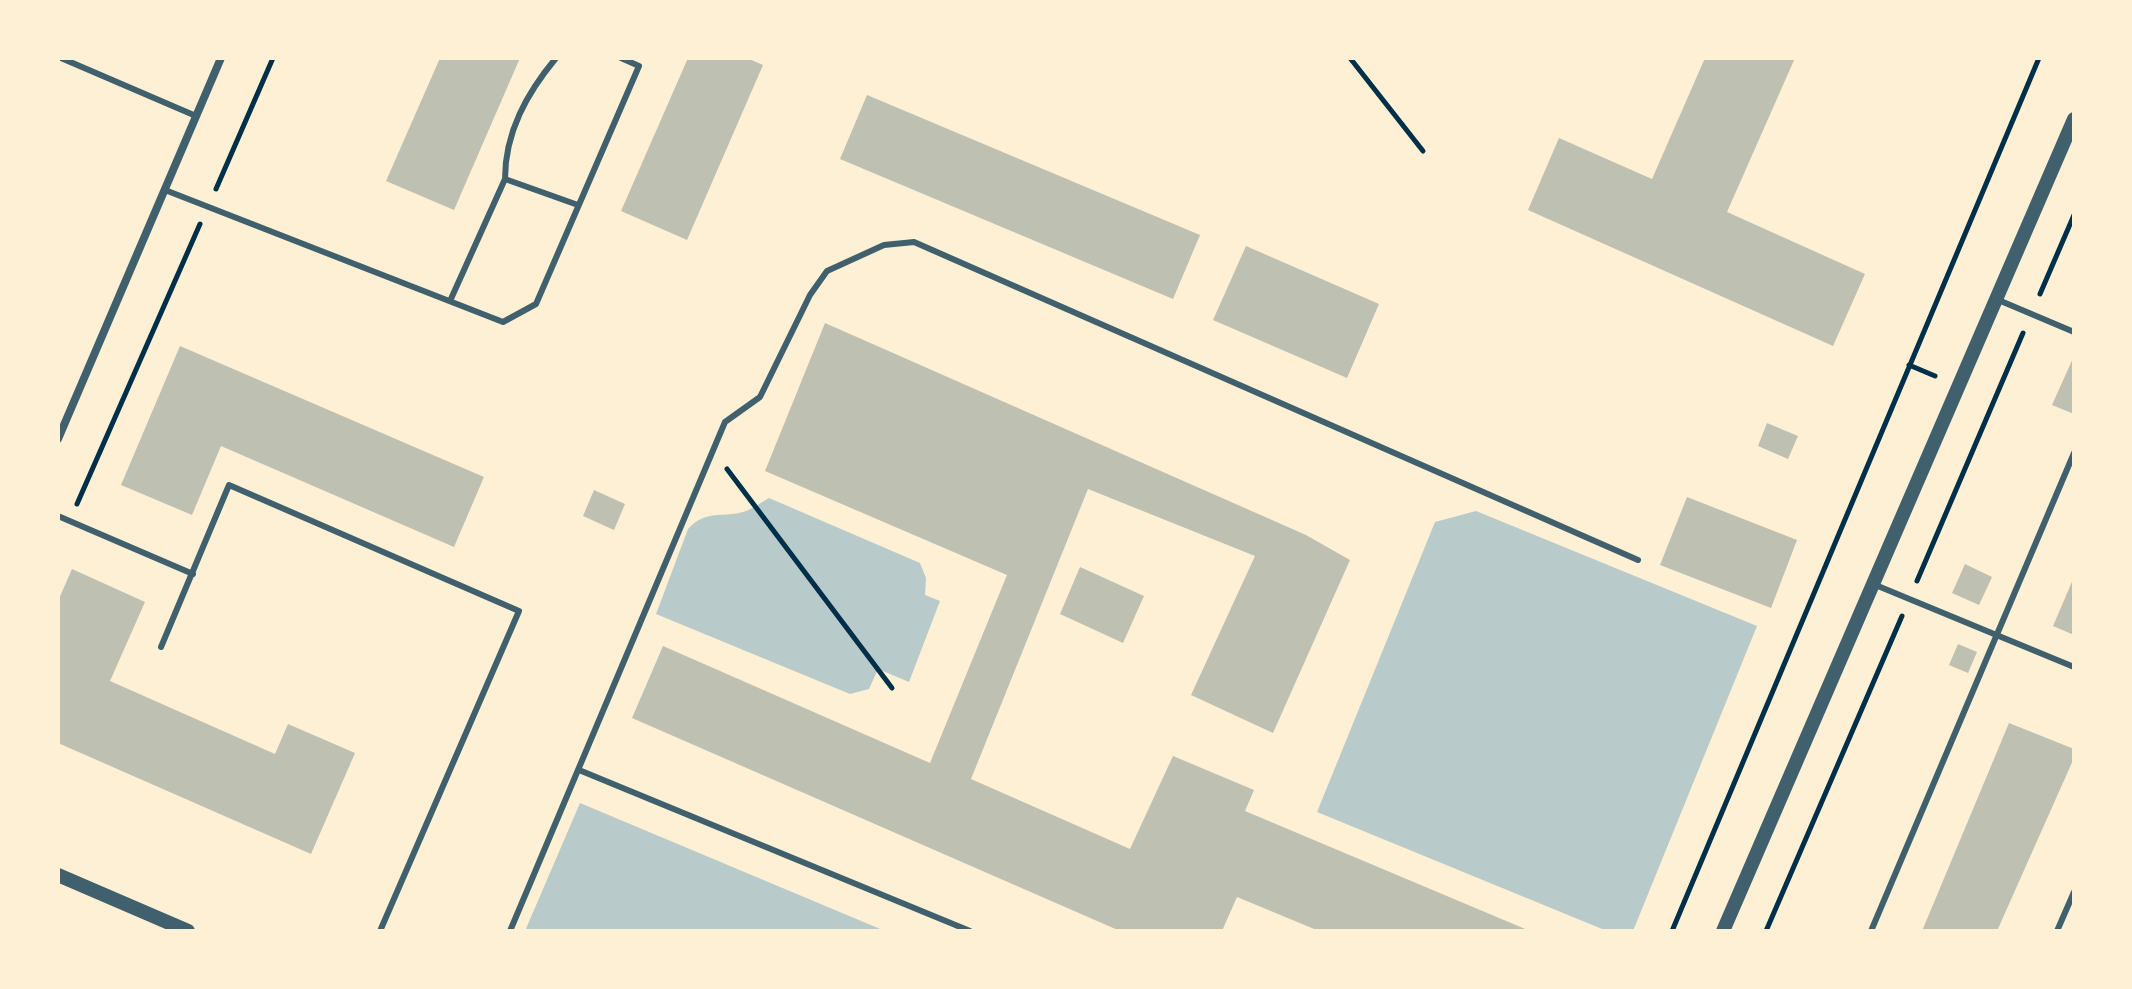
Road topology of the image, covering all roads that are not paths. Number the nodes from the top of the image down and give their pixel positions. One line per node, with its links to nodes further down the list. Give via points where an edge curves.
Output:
1 (61, 58): 5 (lane)
2 (221, 58): 5 (street)
3 (556, 58): 7 (lane, via 529,91 505,152)
4 (621, 58): 9 (lane, via 639,66)
5 (196, 116): 8 (street)
6 (2074, 119): 10 (street)
7 (505, 179): 9 (lane); 11 (lane)
8 (165, 190): 11 (lane); 13 (street)
9 (578, 205): 11 (lane, via 536,304 503,322)
10 (1996, 299): 12 (lane); 18 (street)
11 (450, 301)
12 (2074, 332)
13 (59, 435)
14 (2074, 453): 19 (lane)
15 (58, 516): 17 (lane)
16 (1638, 560): 22 (lane, via 914,242 884,245 827,271 760,397 725,422)
17 (193, 574): 20 (lane); 27 (lane, via 229,485 519,611)
18 (1873, 584): 19 (lane); 30 (street)
19 (1994, 634): 21 (lane); 31 (lane)
20 (161, 647)
21 (2074, 667)
22 (579, 770): 28 (lane); 29 (lane)
23 (58, 875): 26 (street)
24 (2074, 892): 25 (lane)
25 (2070, 910): 32 (lane)
26 (188, 931)
27 (380, 931)
28 (510, 931)
29 (970, 931)
30 (1723, 931)
31 (1871, 931)
32 (2057, 931)

